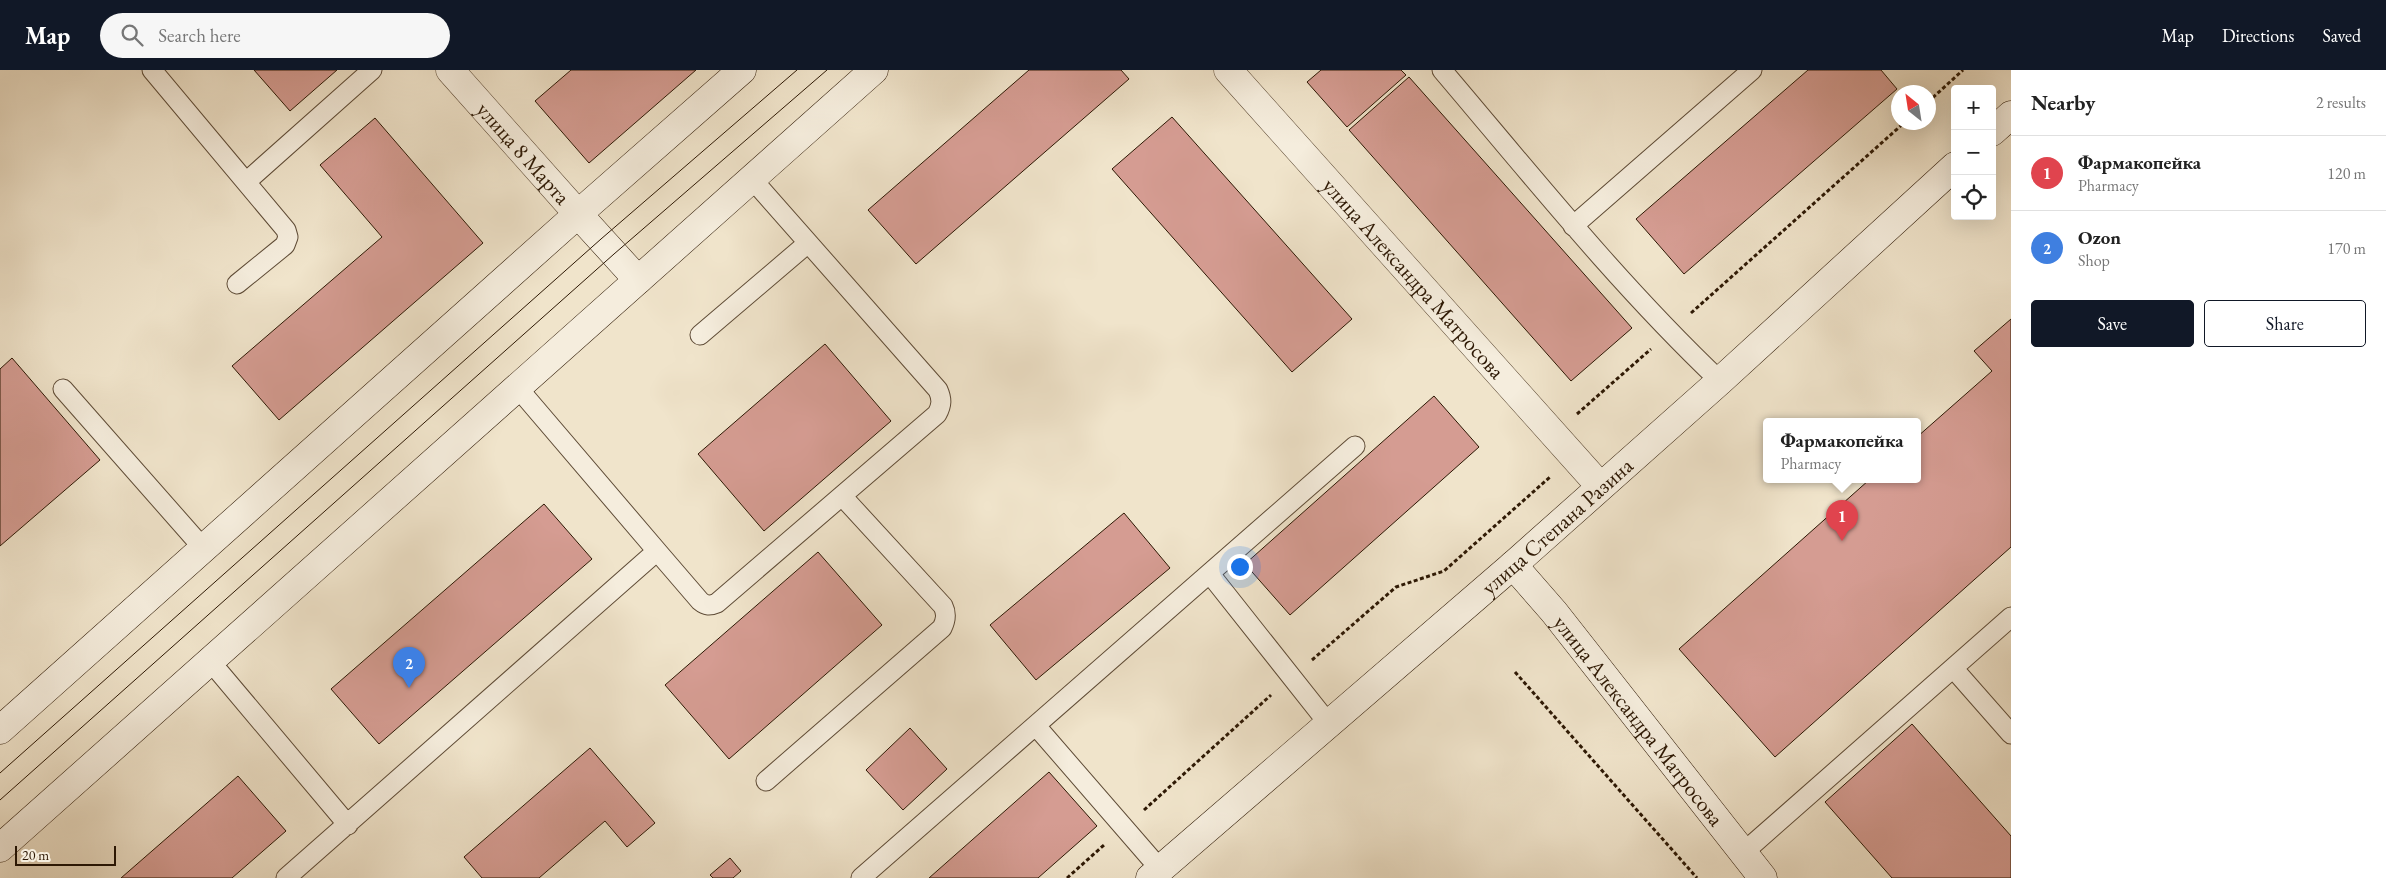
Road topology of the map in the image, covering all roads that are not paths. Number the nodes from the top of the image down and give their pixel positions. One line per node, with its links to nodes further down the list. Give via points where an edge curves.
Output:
1 (152, 70): 13 (lane)
2 (372, 70): 13 (lane)
3 (450, 70): 14 (main road, улица 8 Марта)
4 (742, 70): 14 (main road)
5 (874, 70): 12 (main road)
6 (1228, 70): 24 (main road, улица Александра Матросова)
7 (1442, 70): 15 (lane)
8 (1752, 70): 15 (lane)
9 (2011, 115): 10 (main road)
10 (1994, 130)
11 (1951, 170): 20 (main road, улица Степана Разина)
12 (752, 179): 16 (lane); 17 (main road)
13 (246, 182): 18 (lane, via 286,230 288,237 285,245)
14 (578, 214): 17 (main road, улица 8 Марта); 26 (main road)
15 (1574, 226): 20 (lane, via 1669,333)
16 (808, 243): 19 (lane); 25 (lane, via 938,390 942,401 938,414)
17 (638, 280): 21 (main road)
18 (237, 284)
19 (700, 335)
20 (1720, 381): 24 (main road, улица Степана Разина)
21 (517, 387): 27 (lane); 31 (main road)
22 (63, 389): 26 (lane)
23 (1355, 446): 29 (lane)
24 (1600, 486): 28 (main road, улица Степана Разина)
25 (842, 496): 27 (lane, via 712,606 700,601); 37 (lane, via 943,606 946,621 942,628)
26 (203, 548): 35 (main road)
27 (657, 550): 38 (lane)
28 (1513, 565): 33 (main road, улица Степана Разина); 40 (main road, улица Александра Матросова)
29 (1210, 574): 33 (lane); 34 (lane)
30 (2011, 617): 32 (lane)
31 (210, 661): 38 (lane); 39 (main road)
32 (1953, 668): 36 (lane); 40 (lane)
33 (1328, 723): 41 (main road, улица Степана Разина)
34 (1036, 726): 41 (lane, via 1124,827); 43 (lane)
35 (0, 730)
36 (2011, 734)
37 (766, 781)
38 (348, 825): 42 (lane)
39 (0, 848)
40 (1744, 852): 44 (main road, улица Александра Матросова)
41 (1155, 874)
42 (286, 878)
43 (861, 878)
44 (1763, 878)

